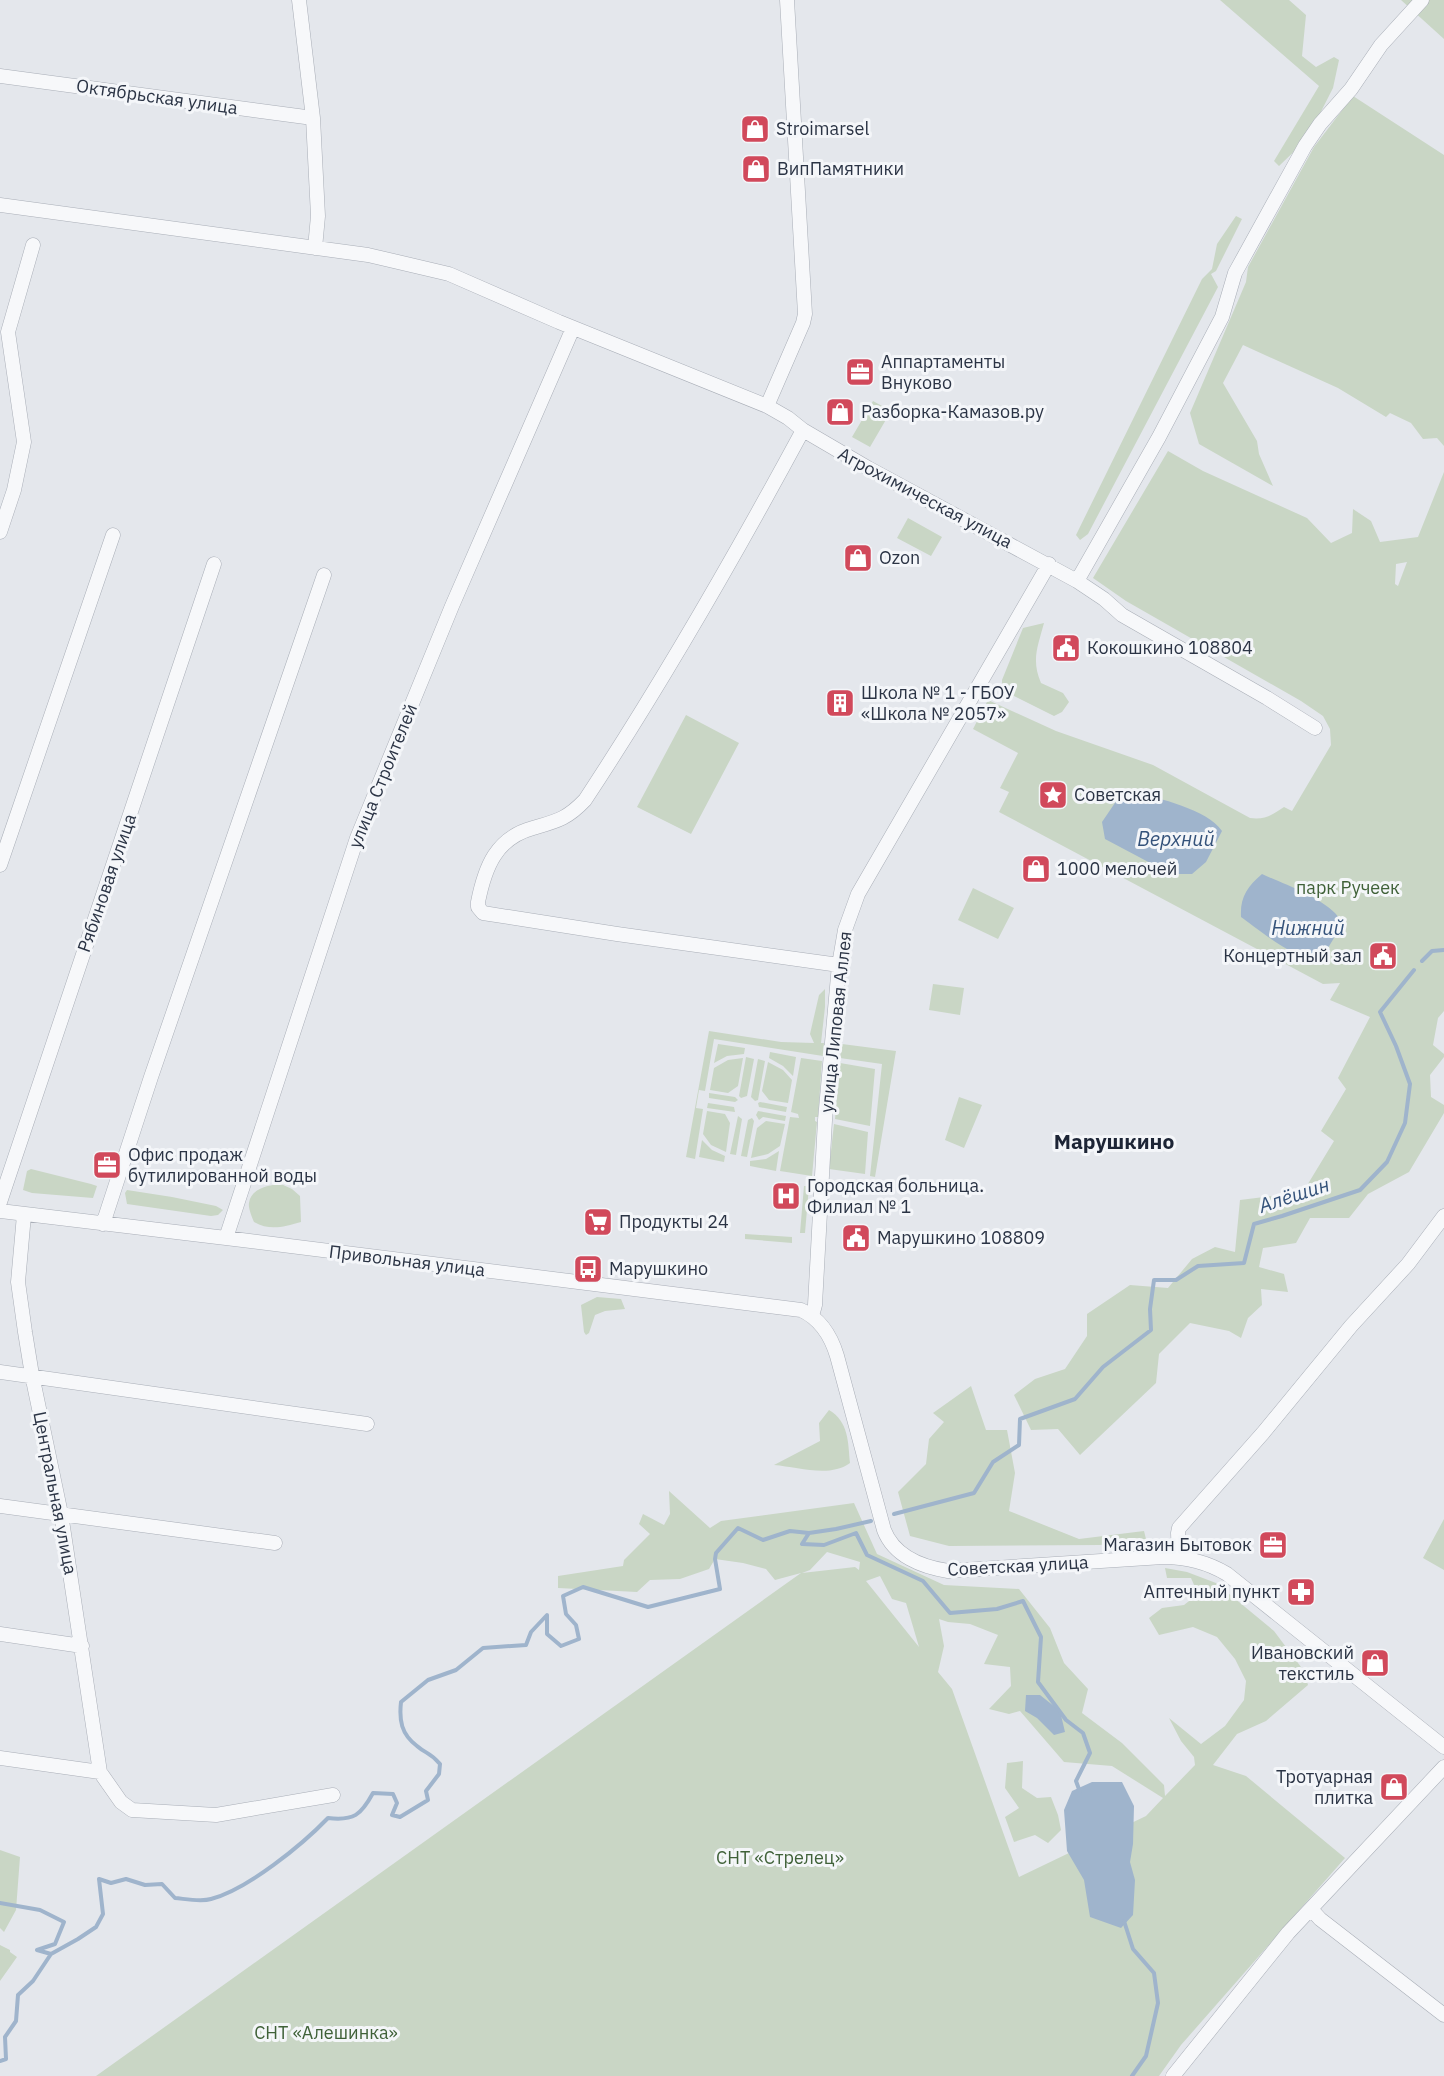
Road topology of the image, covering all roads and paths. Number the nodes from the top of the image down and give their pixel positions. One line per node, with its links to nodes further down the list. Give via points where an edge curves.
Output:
1 (299, 0): 5 (street)
2 (787, 0): 10 (street, via 805,314)
3 (1422, 0): 17 (street, via 1381,45 1305,146 1235,273 1222,317 1160,437)
4 (0, 76): 5 (street, Октябрьская улица)
5 (313, 118): 8 (street, via 318,216)
6 (0, 205): 8 (street, Агрохимическая улица)
7 (33, 245): 12 (street, via 8,332 24,442)
8 (315, 248): 9 (street, Агрохимическая улица, via 368,255 449,274)
9 (573, 328): 10 (street, Агрохимическая улица); 26 (street, улица Строителей, via 452,606 357,838)
10 (767, 406): 11 (street, Агрохимическая улица)
11 (803, 430): 15 (street, Агрохимическая улица); 20 (street, via 690,633 585,800 562,820 531,828 505,841 492,858 478,907 483,912 617,934)
12 (0, 532)
13 (113, 535): 19 (street)
14 (214, 564): 21 (street, Рябиновая улица)
15 (1049, 564): 17 (street, Агрохимическая улица); 20 (street, улица Липовая Аллея, via 858,894 845,930)
16 (324, 575): 25 (street)
17 (1077, 581): 18 (street, Агрохимическая улица, via 1132,622)
18 (1315, 728)
19 (0, 865)
20 (839, 965): 27 (street, улица Липовая Аллея)
21 (0, 1202)
22 (0, 1212): 23 (street, Привольная улица)
23 (24, 1215): 25 (street, Привольная улица); 29 (street, Центральная улица, via 18,1282)
24 (1444, 1216): 34 (street, via 1408,1264 1179,1528)
25 (103, 1224): 26 (street, Привольная улица)
26 (226, 1238): 27 (street, Привольная улица, via 796,1308)
27 (812, 1316): 34 (street, Советская улица, via 828,1333 837,1356 884,1530 895,1548 914,1561 948,1571)
28 (0, 1372): 29 (street)
29 (32, 1375): 30 (street); 32 (street, Центральная улица)
30 (367, 1424)
31 (0, 1506): 32 (street)
32 (61, 1514): 33 (street); 36 (street, Центральная улица)
33 (275, 1543)
34 (1179, 1558): 37 (street, Советская улица, via 1201,1562 1227,1574)
35 (0, 1634): 36 (street)
36 (82, 1646): 40 (street, Центральная улица)
37 (1444, 1747)
38 (0, 1758): 40 (street)
39 (1444, 1767): 42 (street)
40 (100, 1772): 41 (street, via 121,1802 132,1810 216,1815)
41 (333, 1795)
42 (1311, 1909): 43 (street); 44 (street)
43 (1444, 2015)
44 (1173, 2076)

